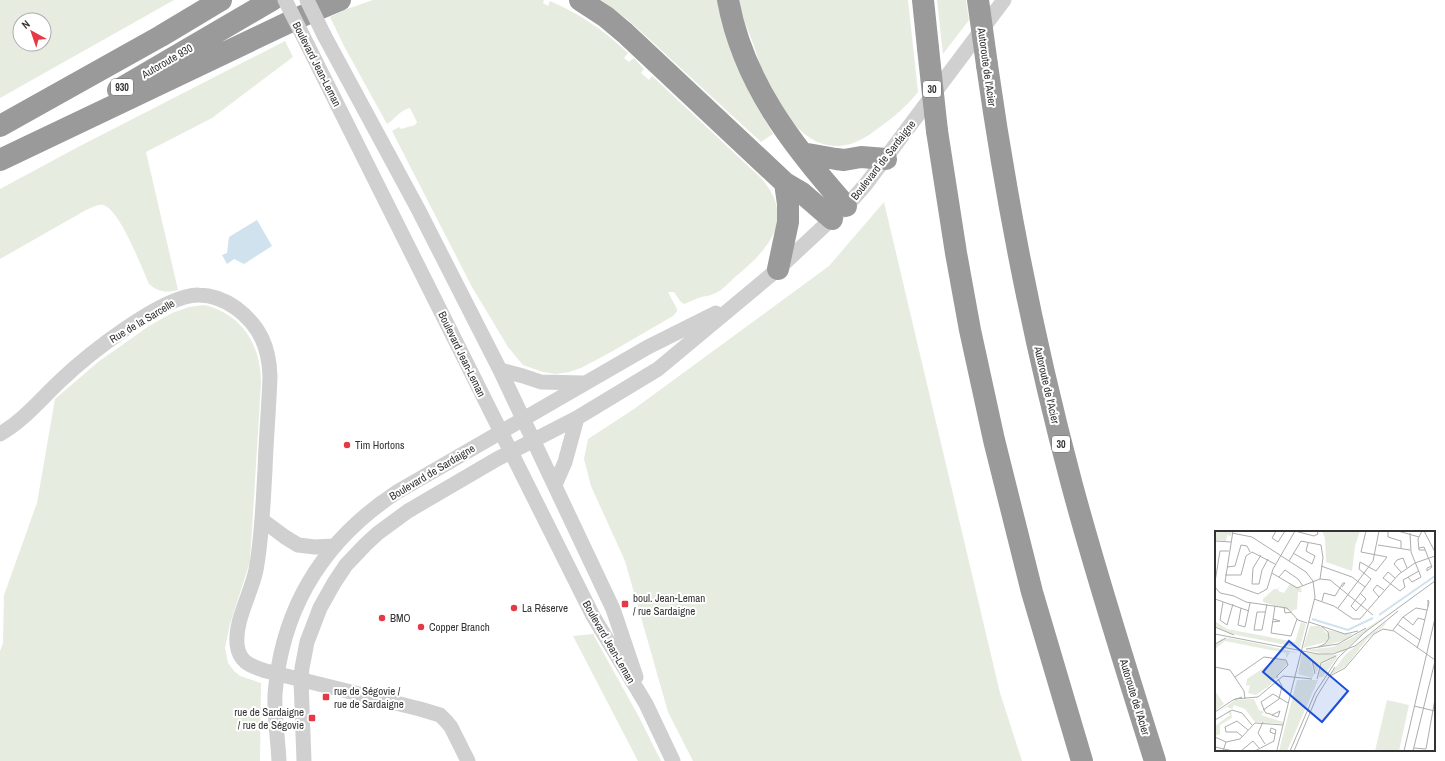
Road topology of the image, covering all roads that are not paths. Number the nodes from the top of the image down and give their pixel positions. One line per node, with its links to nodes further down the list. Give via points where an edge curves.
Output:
1 (221, 0): 11 (highway, 930)
2 (272, 0): 13 (highway, Autoroute 930 / 930)
3 (284, 0): 23 (street, Boulevard Jean-Leman, bridge)
4 (307, 0): 19 (street, Boulevard Jean-Leman, bridge)
5 (340, 0): 13 (highway)
6 (580, 0): 15 (highway, via 625,33)
7 (728, 0): 12 (highway, via 739,40 761,93 776,119)
8 (923, 0): 37 (highway, 30, bridge, via 937,131 970,330 1032,592)
9 (978, 0): 38 (highway, Autoroute de l'Acier / 30, bridge, via 1010,210 1047,384 1072,487)
10 (1004, 0): 14 (street, Boulevard de Sardaigne)
11 (0, 126)
12 (802, 153): 14 (highway, via 836,159); 16 (highway)
13 (0, 159)
14 (886, 159): 16 (street, Boulevard de Sardaigne)
15 (785, 183): 16 (highway); 17 (highway, via 788,222)
16 (839, 212): 17 (street, Boulevard de Sardaigne)
17 (778, 269): 18 (street, Boulevard de Sardaigne)
18 (740, 300): 20 (street, Boulevard de Sardaigne); 22 (street, Boulevard de Sardaigne, via 658,369)
19 (500, 370): 20 (street, via 541,382); 21 (street, Boulevard Jean-Leman)
20 (585, 383): 21 (street, Boulevard de Sardaigne)
21 (523, 418): 23 (street, Boulevard de Sardaigne); 25 (street, Boulevard Jean-Leman)
22 (577, 418): 25 (street, Boulevard de Sardaigne); 27 (street, via 565,462)
23 (500, 431): 26 (street, Boulevard Jean-Leman); 29 (street, Boulevard de Sardaigne, via 381,503 355,524)
24 (0, 434): 28 (street, Rue de la Sarcelle, via 22,419 87,358 162,306 199,295 220,299 243,313 253,325 262,337 269,359 270,386)
25 (533, 441): 26 (street, Boulevard de Sardaigne); 27 (street, Boulevard Jean-Leman)
26 (510, 452): 31 (street, Boulevard de Sardaigne, via 398,518 354,556 334,583 315,620 304,655); 32 (street, Boulevard Jean-Leman, via 593,616)
27 (555, 485): 32 (street, Boulevard Jean-Leman, via 613,609)
28 (262, 520): 29 (street, via 298,545); 30 (street, Rue de la Sarcelle, via 256,570 239,624 237,644 241,656 249,665)
29 (334, 546): 30 (street, Boulevard de Sardaigne, via 310,580 299,602 288,629)
30 (278, 674): 31 (street, Rue de la Sarcelle); 33 (street, Boulevard de Sardaigne, via 275,695)
31 (301, 680): 34 (street, Boulevard de Sardaigne); 35 (street, Rue de la Sarcelle, via 440,715 451,728)
32 (646, 704): 36 (street, Boulevard Jean-Leman)
33 (279, 761)
34 (304, 761)
35 (468, 761)
36 (673, 761)
37 (1082, 761)
38 (1155, 761)

